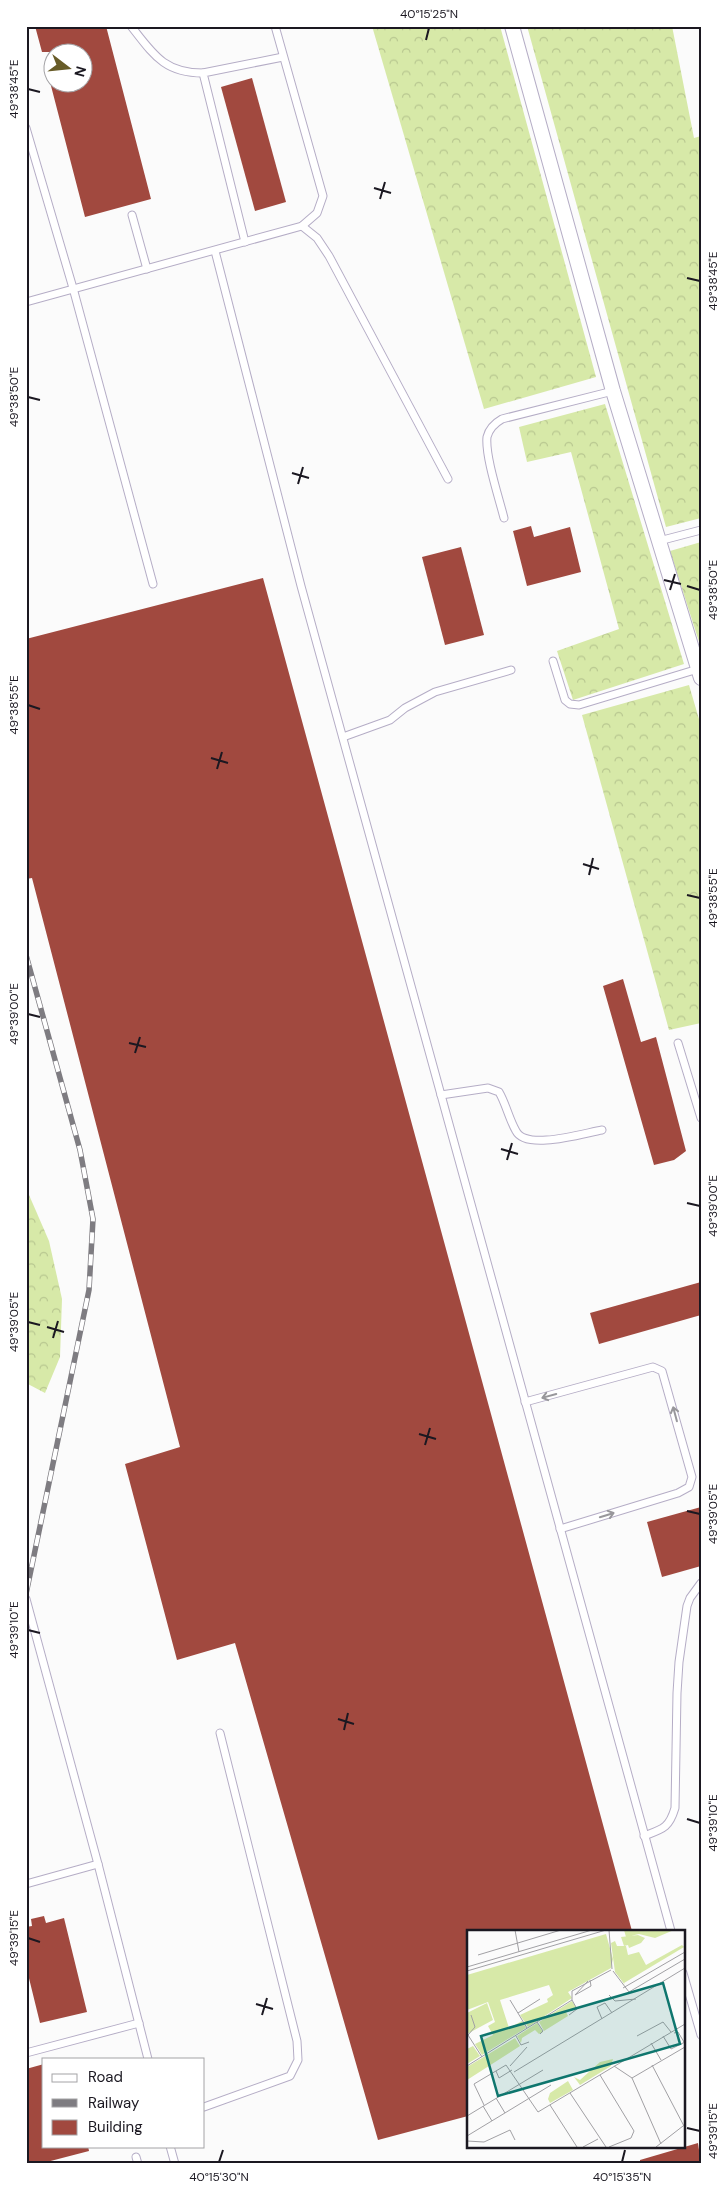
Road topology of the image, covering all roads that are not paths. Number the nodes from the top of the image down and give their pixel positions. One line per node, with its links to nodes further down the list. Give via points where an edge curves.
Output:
1 (130, 26): 5 (lane, via 159,60 172,69)
2 (275, 26): 4 (lane)
3 (512, 26): 14 (street)
4 (283, 57): 5 (lane); 8 (lane, via 323,196 317,214)
5 (202, 73): 9 (lane)
6 (26, 128): 12 (lane)
7 (132, 215): 11 (lane)
8 (302, 226): 9 (lane); 15 (lane, via 317,238 329,256)
9 (245, 242): 10 (lane)
10 (215, 251): 11 (lane); 23 (lane)
11 (147, 269): 12 (lane)
12 (73, 288): 13 (lane); 19 (lane)
13 (26, 302)
14 (613, 392): 16 (lane, via 502,419 494,424 488,435 488,450); 18 (street)
15 (448, 479)
16 (504, 518)
17 (701, 530): 18 (lane)
18 (659, 541): 22 (street)
19 (153, 584)
20 (553, 661): 22 (lane, via 565,700 579,705)
21 (511, 670): 23 (lane, via 435,692 390,720)
22 (699, 674)
23 (342, 737): 25 (lane)
24 (678, 1044): 26 (lane)
25 (441, 1095): 27 (lane, via 488,1088 499,1092 516,1133 523,1139 541,1141); 28 (lane)
26 (701, 1118)
27 (602, 1130)
28 (526, 1402): 29 (lane); 29 (lane, one-way to 28, via 678,1493 689,1487 692,1477 662,1371 653,1367)
29 (560, 1529): 33 (lane)
30 (701, 1583): 33 (lane, via 687,1606 679,1662 675,1808 664,1829)
31 (26, 1600): 34 (lane)
32 (220, 1733): 42 (lane, via 297,2041 298,2060 290,2076)
33 (644, 1836): 36 (lane)
34 (98, 1864): 35 (lane); 38 (lane)
35 (26, 1884)
36 (671, 1930)
37 (684, 1976): 39 (lane)
38 (138, 2023): 40 (lane); 41 (lane)
39 (701, 2035)
40 (26, 2053)
41 (148, 2058)
42 (205, 2107)
43 (171, 2148): 44 (lane)
44 (175, 2164)

